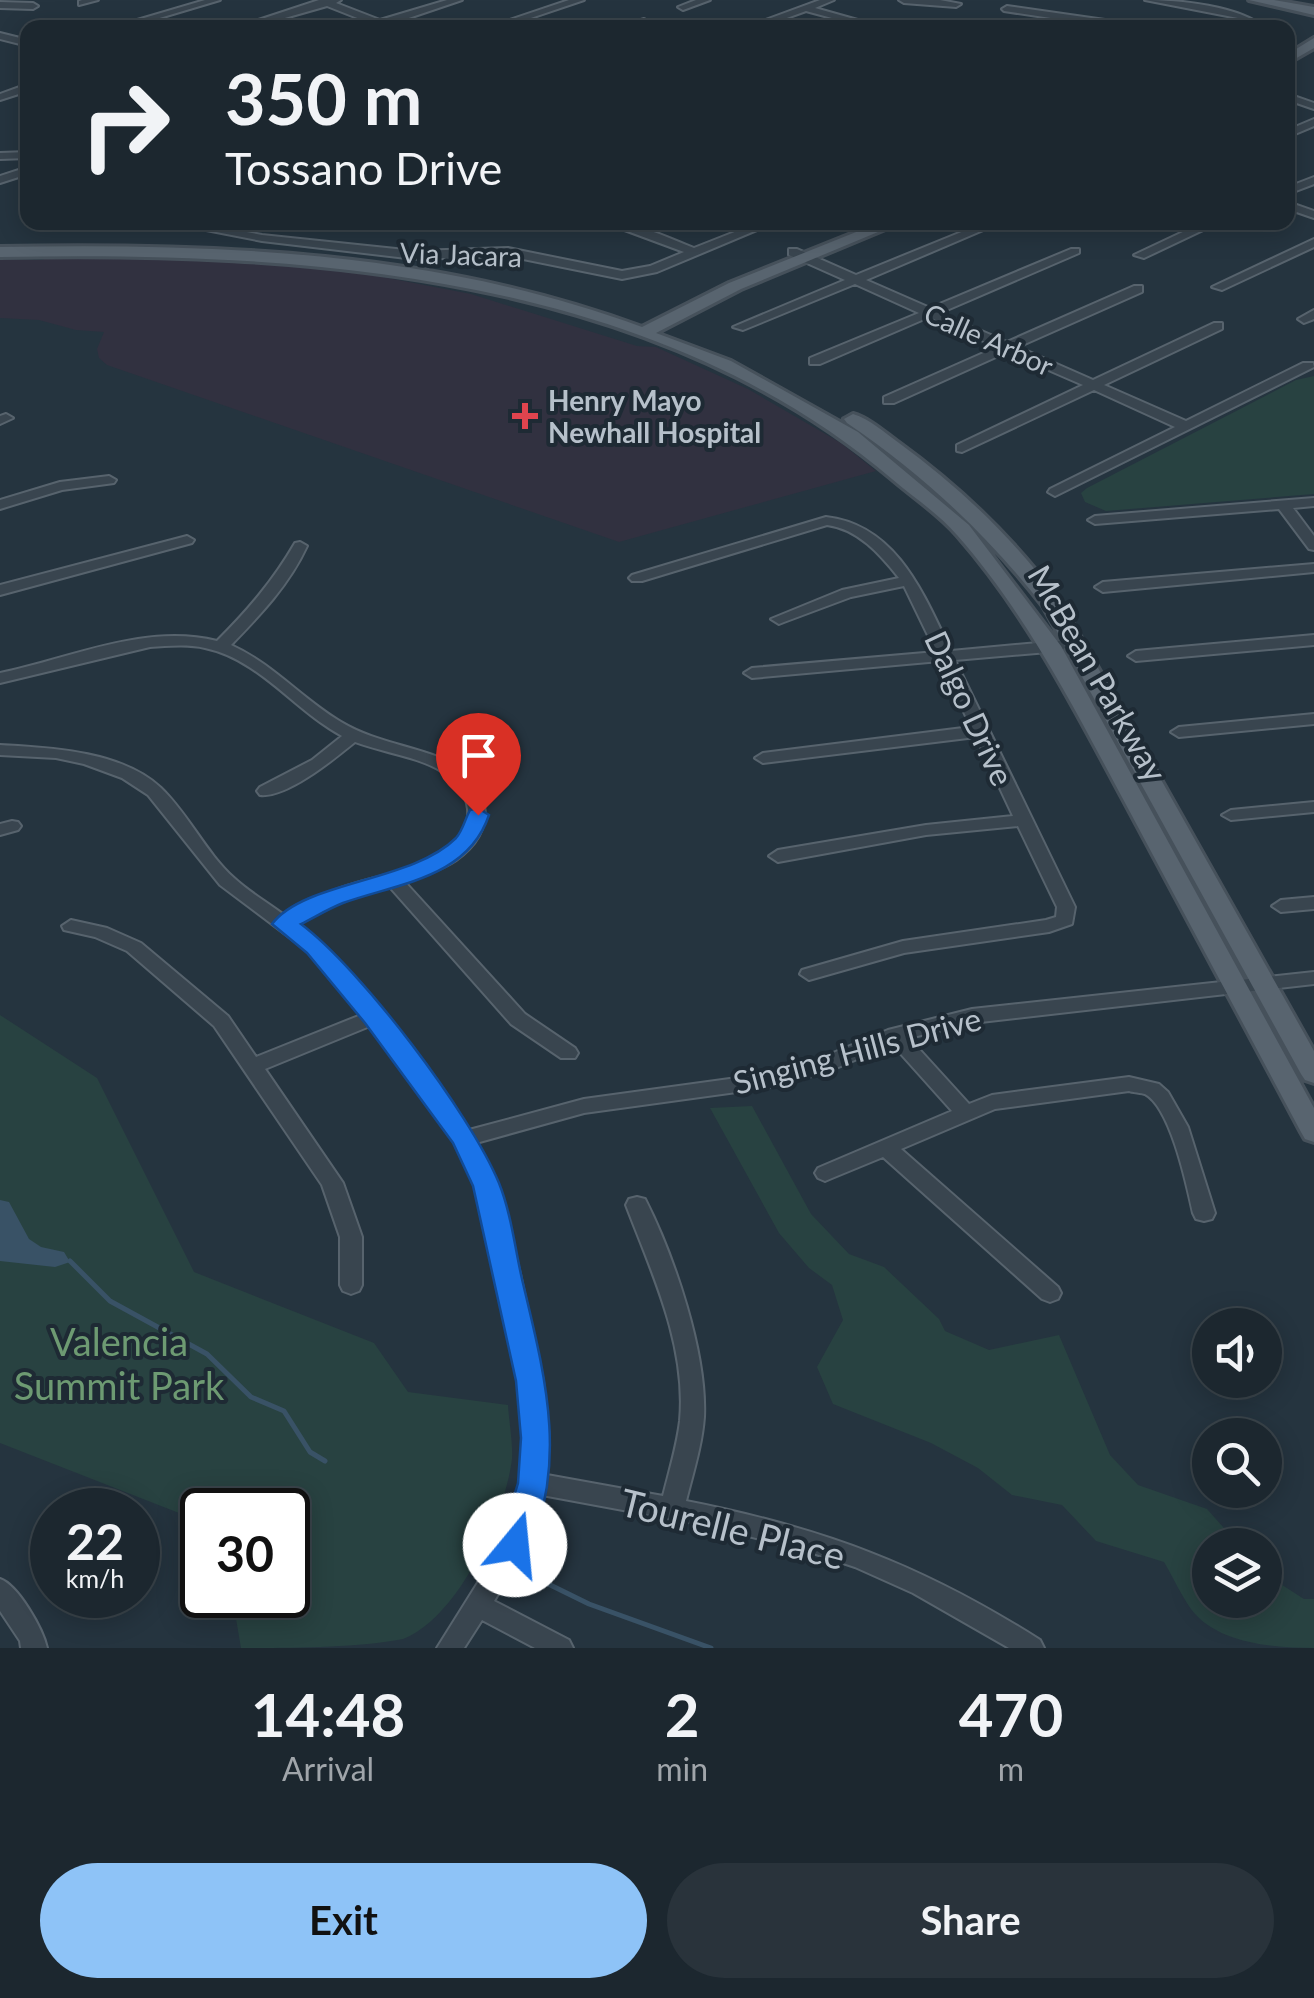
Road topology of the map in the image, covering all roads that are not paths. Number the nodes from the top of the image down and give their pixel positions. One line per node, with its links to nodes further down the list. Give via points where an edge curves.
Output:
1 (214, 0): 18 (street)
2 (457, 0): 21 (street)
3 (580, 0): 22 (street)
4 (705, 0): 14 (street)
5 (829, 0): 15 (street)
6 (904, 0): 11 (street)
7 (1150, 0): 26 (street)
8 (1254, 0): 16 (main road)
9 (1279, 0): 16 (main road)
10 (328, 1): 19 (street); 20 (street)
11 (956, 4)
12 (0, 5): 13 (street)
13 (32, 6)
14 (682, 7)
15 (805, 8): 23 (street); 24 (street)
16 (1314, 9)
17 (1007, 10): 25 (street)
18 (143, 20)
19 (265, 20)
20 (373, 20)
21 (390, 20)
22 (516, 20)
23 (771, 20)
24 (851, 20)
25 (1081, 20)
26 (1251, 20)
27 (165, 230): 35 (street)
28 (216, 230): 40 (street, Via Jacara, via 415,255 508,252 605,273 632,274)
29 (636, 230): 40 (street)
30 (747, 230): 40 (street)
31 (854, 230): 41 (main road)
32 (872, 230): 41 (main road)
33 (978, 230): 43 (street)
34 (1197, 230): 42 (street)
35 (160, 241): 37 (main road, McBean Parkway); 48 (main road, McBean Parkway, via 383,260 541,290)
36 (1314, 243): 44 (street)
37 (0, 244)
38 (1075, 251): 46 (street)
39 (0, 252): 48 (main road, McBean Parkway, via 157,249 364,266)
40 (693, 252)
41 (799, 255): 43 (street, Calle Arbor); 48 (main road)
42 (1140, 255)
43 (856, 280): 46 (street, Calle Arbor); 49 (street)
44 (1218, 286)
45 (1138, 290): 50 (street)
46 (930, 313): 50 (street, Calle Arbor); 51 (street)
47 (1218, 326): 53 (street)
48 (644, 327): 56 (main road, McBean Parkway); 57 (main road, McBean Parkway, via 791,383)
49 (739, 327)
50 (1007, 347): 53 (street, Calle Arbor); 54 (street)
51 (815, 361)
52 (1308, 366): 55 (street)
53 (1094, 385): 55 (street, Calle Arbor); 58 (street)
54 (889, 400)
55 (1185, 426): 60 (street)
56 (846, 430): 57 (main road); 77 (main road, McBean Parkway, via 963,527 1003,572)
57 (882, 437): 75 (main road, McBean Parkway, via 988,526)
58 (962, 448)
59 (109, 480): 62 (street, via 60,486)
60 (1055, 492)
61 (1314, 502): 63 (street)
62 (0, 505)
63 (1282, 505): 64 (street); 67 (street)
64 (1095, 520)
65 (187, 540): 72 (street)
66 (300, 546): 76 (street, via 270,595)
67 (1314, 546)
68 (1314, 568): 71 (street)
69 (638, 578): 70 (street, Dalgo Drive, via 840,521 895,562)
70 (908, 580): 73 (street, via 846,593); 78 (street, Dalgo Drive)
71 (1103, 586)
72 (0, 590)
73 (779, 618)
74 (1314, 640): 79 (street)
75 (1076, 644): 77 (street); 102 (main road, McBean Parkway)
76 (221, 646): 81 (street, via 156,641); 86 (street, via 254,660 315,715)
77 (1051, 646): 78 (street); 103 (main road, McBean Parkway)
78 (946, 655): 80 (street); 83 (street, Dalgo Drive)
79 (1136, 656)
80 (752, 673)
81 (0, 678)
82 (1314, 719): 84 (street)
83 (981, 731): 88 (street); 93 (street, Dalgo Drive)
84 (1179, 732)
85 (476, 735): 89 (street)
86 (353, 736): 89 (street); 90 (street)
87 (0, 750): 98 (street, via 56,753 128,774 169,806 226,881)
88 (763, 758)
89 (440, 764): 95 (street, via 472,791 478,815 470,837 424,870)
90 (266, 791)
91 (1314, 806): 92 (street)
92 (1231, 815)
93 (1022, 820): 94 (street); 100 (street, Dalgo Drive, via 1066,907 1065,920 903,946)
94 (778, 856)
95 (392, 878): 98 (street); 106 (street, via 518,1020)
96 (1314, 903): 97 (street)
97 (1282, 906)
98 (284, 924): 104 (street, via 316,948)
99 (71, 926): 107 (street, via 134,948 221,1021)
100 (809, 974)
101 (1314, 978): 102 (street, Singing Hills Drive)
102 (1264, 983): 103 (street, Singing Hills Drive); 108 (main road, McBean Parkway)
103 (1236, 984): 105 (street, Singing Hills Drive, via 972,1016); 110 (main road, McBean Parkway)
104 (374, 1016): 107 (street); 111 (street)
105 (895, 1035): 109 (street); 111 (street, Singing Hills Drive, via 766,1082 584,1106)
106 (568, 1053)
107 (254, 1066): 116 (street, via 332,1183 352,1237)
108 (1314, 1074)
109 (964, 1112): 112 (street); 115 (street, via 992,1102 1150,1087 1163,1098)
110 (1314, 1132)
111 (464, 1139): 118 (street, via 486,1186 531,1381)
112 (888, 1150): 113 (street); 117 (street)
113 (825, 1173)
114 (637, 1206): 119 (street, via 684,1332 692,1373 692,1420)
115 (1204, 1213)
116 (351, 1285)
117 (1050, 1292)
118 (534, 1483): 119 (street, Tourelle Place); 121 (street, via 515,1545)
119 (672, 1509): 125 (street, Tourelle Place, via 805,1539 897,1573)
120 (0, 1590): 122 (street)
121 (479, 1606): 123 (street); 124 (street)
122 (34, 1648)
123 (450, 1648)
124 (560, 1648)
125 (1031, 1648)

